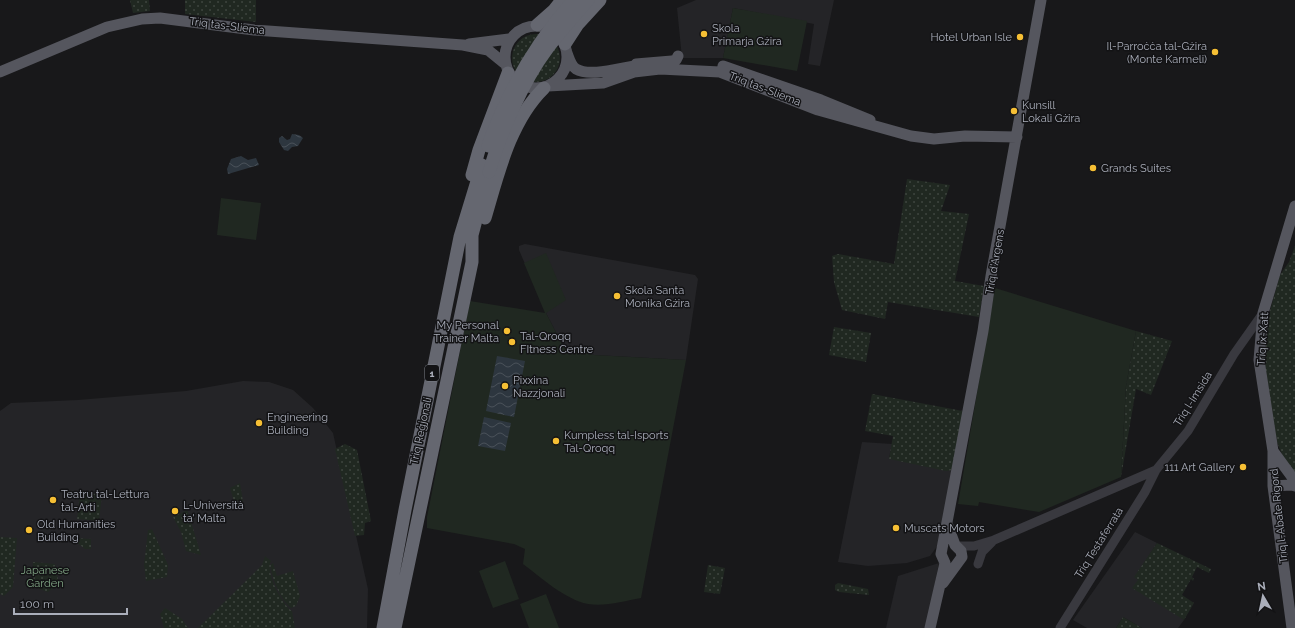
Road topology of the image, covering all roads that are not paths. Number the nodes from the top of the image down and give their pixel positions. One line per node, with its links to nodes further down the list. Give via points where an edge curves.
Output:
1 (562, 0): 6 (highway)
2 (574, 0): 17 (highway, 1, bridge, via 542,39 519,79 497,122)
3 (588, 0): 17 (highway, 1, bridge, via 546,50)
4 (600, 0): 9 (highway, via 578,24)
5 (1041, 0): 16 (main road, Triq d'Argens)
6 (537, 25): 7 (main road, via 521,28); 9 (main road, via 559,34)
7 (509, 39): 8 (main road, Triq tas-Sliema); 12 (main road, via 504,51)
8 (463, 45): 12 (main road, Triq tas-Sliema, via 488,50); 13 (main road, Triq tas-Sliema, via 254,30 160,18 142,19 107,28)
9 (566, 48): 11 (main road, Triq tas-Sliema, via 572,65 582,70 596,72); 14 (main road, via 566,65 560,77)
10 (678, 56): 11 (main road, Triq tas-Sliema, via 672,61)
11 (632, 66): 15 (main road, Triq tas-Sliema, via 721,66 821,100)
12 (506, 68): 14 (main road, via 517,83 530,88); 19 (highway, via 479,150)
13 (0, 72)
14 (546, 87): 15 (main road, Triq tas-Sliema, via 604,83 634,72 660,69 720,72 818,110 863,124); 20 (highway, via 526,108 511,138)
15 (885, 127): 16 (main road, Triq tas-Sliema, via 911,136 934,139 965,136)
16 (1017, 137): 31 (main road, Triq d'Argens)
17 (485, 169): 19 (highway, Triq Reġjonali / 1); 20 (highway, Triq Reġjonali / 1, via 472,235)
18 (1295, 206): 21 (main road, Triq ix-Xatt)
19 (460, 237): 30 (highway, Triq Reġjonali / 1)
20 (472, 262): 29 (highway, Triq Reġjonali / 1)
21 (1263, 313): 22 (main road, Triq ix-Xatt, via 1259,360); 23 (street, Triq l-Imsida, via 1234,354 1188,431)
22 (1273, 451): 24 (main road); 26 (main road, Triq l-Abate Rigord)
23 (1156, 470): 25 (street, Triq l-Imsida); 28 (street, Triq Testaferrata)
24 (1295, 481)
25 (1128, 482): 28 (street, via 1136,483); 32 (street, Triq l-Imsida)
26 (1273, 486): 27 (main road); 43 (main road, Triq l-Abate Rigord)
27 (1295, 486)
28 (1145, 492): 42 (street, Triq Testaferrata)
29 (420, 506): 39 (highway, Triq Reġjonali / 1); 40 (highway, via 420,524)
30 (405, 510): 37 (highway, via 388,565); 38 (highway, Triq Reġjonali / 1)
31 (947, 524): 33 (main road); 34 (main road, Triq d'Argens)
32 (994, 540): 33 (street, Triq l-Imsida, via 974,546); 36 (street, Triq l-Imsida, via 982,552)
33 (956, 545): 34 (main road, via 950,544); 35 (main road, via 962,557)
34 (944, 548): 35 (main road, Triq d'Argens, via 941,554)
35 (950, 564): 41 (main road, via 937,593)
36 (978, 564)
37 (374, 628)
38 (383, 628)
39 (395, 628)
40 (403, 628)
41 (930, 628)
42 (1060, 628)
43 (1292, 628)

